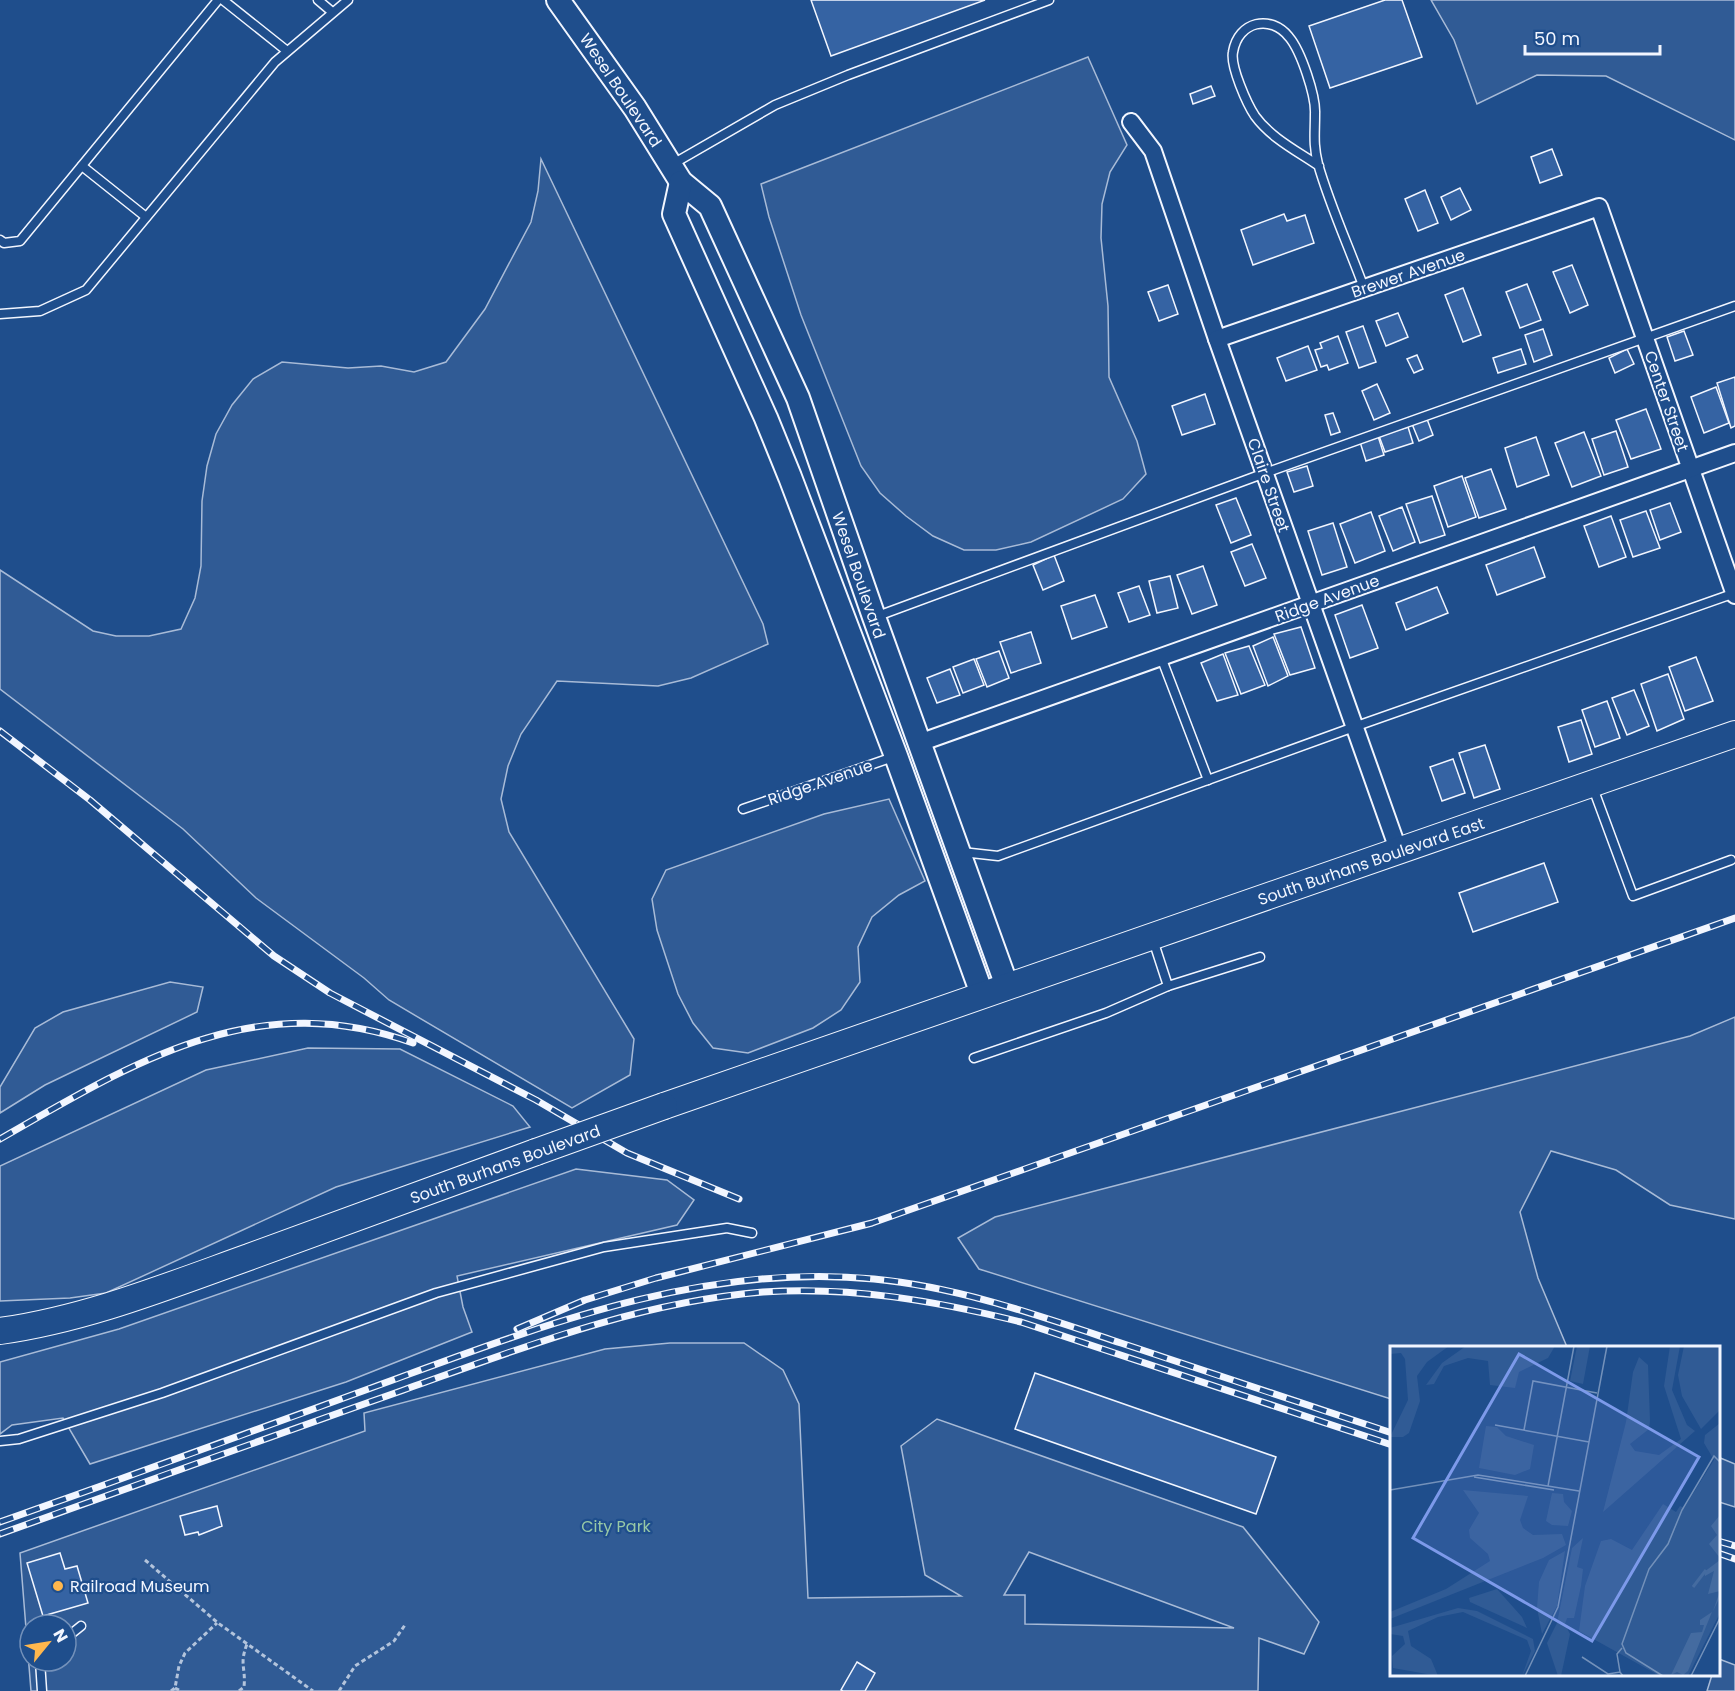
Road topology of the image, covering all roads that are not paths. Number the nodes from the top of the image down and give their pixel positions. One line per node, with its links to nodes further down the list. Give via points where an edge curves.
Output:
1 (218, 0): 10 (lane)
2 (223, 0): 8 (lane)
3 (318, 0): 7 (lane)
4 (348, 0): 7 (lane)
5 (558, 0): 12 (main road, Wesel Boulevard, via 635,108)
6 (1049, 0): 12 (lane, via 775,105)
7 (332, 11): 8 (lane)
8 (287, 51): 14 (lane)
9 (1131, 122): 20 (street, Claire Street, via 1153,151)
10 (82, 166): 14 (lane); 15 (lane, via 20,241)
11 (1319, 166): 11 (lane, via 1312,140 1316,113 1294,43 1272,23 1250,26 1242,31 1232,52 1249,106 1270,133); 16 (lane)
12 (675, 174): 26 (main road, Wesel Boulevard, via 710,206 798,398); 31 (main road, Wesel Boulevard, via 674,214 766,418)
13 (1599, 207): 16 (street, Brewer Avenue); 19 (street, Center Street)
14 (146, 217): 18 (lane, via 86,290 40,311)
15 (0, 240)
16 (1364, 288): 20 (street, Brewer Avenue)
17 (1735, 306): 19 (lane)
18 (0, 314)
19 (1645, 337): 22 (street, Center Street); 23 (lane)
20 (1216, 339): 23 (street, Claire Street)
21 (1735, 453): 22 (street, Ridge Avenue)
22 (1690, 468): 24 (street, Center Street); 25 (street, Ridge Avenue)
23 (1265, 473): 25 (street, Claire Street); 26 (lane)
24 (1735, 594): 28 (lane)
25 (1311, 604): 27 (street, Ridge Avenue); 28 (street, Claire Street)
26 (874, 617): 30 (main road, Wesel Boulevard)
27 (1161, 657): 30 (street, Ridge Avenue); 32 (lane)
28 (1354, 727): 32 (lane); 36 (street, Claire Street)
29 (1735, 734): 33 (main road, South Burhans Boulevard East)
30 (919, 743): 35 (main road, Wesel Boulevard)
31 (896, 756): 34 (lane, Ridge Avenue); 42 (main road, Wesel Boulevard)
32 (1208, 780): 35 (lane, via 999,856)
33 (1592, 784): 36 (main road, South Burhans Boulevard East); 37 (lane, via 1633,896)
34 (743, 809)
35 (957, 851): 40 (main road, Wesel Boulevard)
36 (1399, 852): 38 (main road, South Burhans Boulevard East)
37 (1731, 860)
38 (1152, 936): 40 (main road, South Burhans Boulevard East); 41 (lane)
39 (1260, 957): 41 (lane)
40 (1007, 986): 42 (main road, South Burhans Boulevard)
41 (1168, 986): 43 (lane, via 1106,1013)
42 (982, 994): 45 (main road, South Burhans Boulevard, bridge, via 165,1287 27,1328)
43 (974, 1058)
44 (752, 1233): 46 (lane, via 727,1228 604,1248 436,1293 162,1393 19,1439)
45 (0, 1331)
46 (0, 1441)
47 (81, 1626): 48 (lane)
48 (78, 1628)
49 (41, 1673): 50 (lane)
50 (42, 1691)

